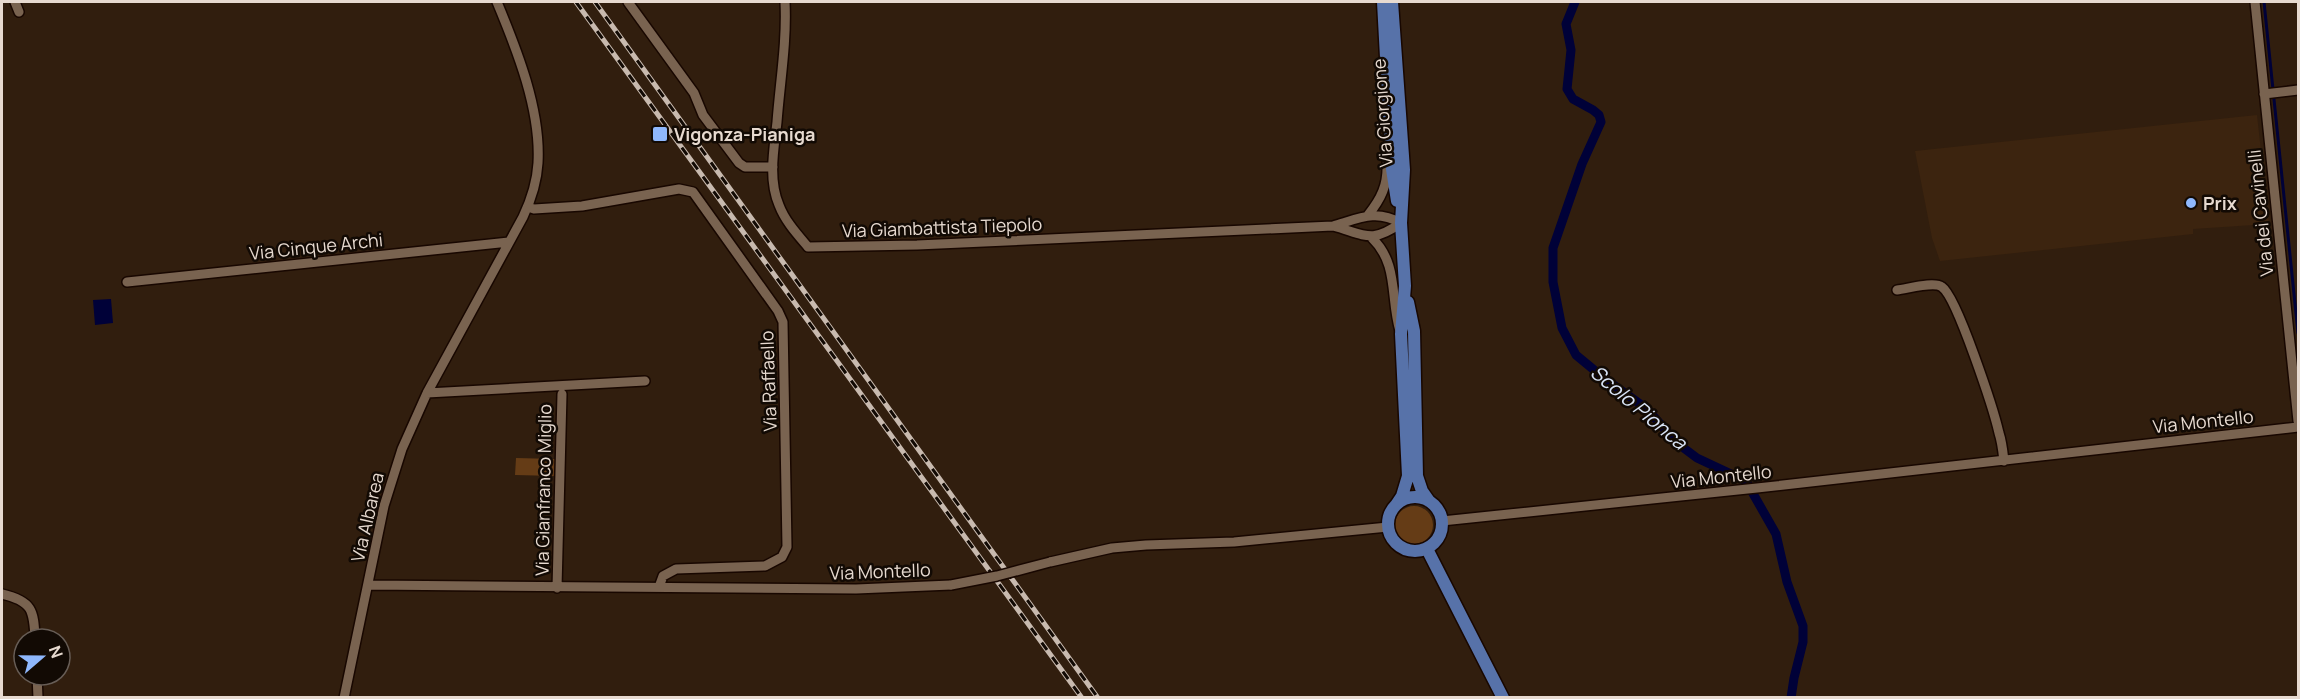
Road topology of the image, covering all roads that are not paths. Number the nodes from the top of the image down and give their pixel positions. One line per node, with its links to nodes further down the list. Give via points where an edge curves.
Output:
1 (15, 2): 8 (street)
2 (497, 2): 12 (street, Via Albarea, via 525,80 537,141 538,164)
3 (627, 2): 11 (street, via 694,93 703,115 738,163 745,167)
4 (785, 2): 11 (street, Via Giambattista Tiepolo)
5 (1392, 2): 14 (main road, Via Giorgione, via 1404,170)
6 (2255, 2): 10 (street, Via dei Cavinelli)
7 (1383, 8): 13 (street, Via Giorgione, via 1380,48 1386,187); 14 (main road, Via Giorgione, via 1392,170)
8 (19, 12)
9 (2298, 90): 10 (street)
10 (2270, 94): 25 (street, Via dei Cavinelli)
11 (773, 167): 15 (street, Via Giambattista Tiepolo, via 779,204 808,247)
12 (528, 207): 17 (street, Via Albarea); 34 (street, Via Raffaello, via 582,206 680,189 693,192 783,322 787,547 782,557 765,566 676,569 663,576)
13 (1368, 215): 14 (street, Via Giambattista Tiepolo, via 1381,214); 15 (street, Via Giambattista Tiepolo)
14 (1401, 223): 16 (street); 19 (main road, Via Giorgione)
15 (1334, 226): 16 (street, Via Giambattista Tiepolo)
16 (1372, 238): 21 (street, via 1390,263)
17 (509, 242): 18 (street, Via Cinque Archi); 23 (street, Via Albarea)
18 (127, 282)
19 (1404, 286): 21 (main road, Via Giorgione); 28 (main road, Via Giorgione, via 1414,331 1417,476)
20 (1897, 290): 27 (street, via 1935,285 1943,287 1950,297 1995,418)
21 (1401, 334): 29 (main road, Via Giorgione, via 1408,476)
22 (645, 381): 23 (street)
23 (427, 393): 33 (street, Via Albarea, via 394,473)
24 (562, 394): 35 (street, Via Gianfranco Miglio)
25 (2298, 421)
26 (2298, 427): 27 (street, Via Montello)
27 (2004, 461): 30 (street, Via Montello)
28 (1429, 501): 29 (main road, via 1414,497); 30 (main road)
29 (1396, 505): 31 (main road, via 1388,518)
30 (1442, 521): 32 (main road, via 1439,537)
31 (1388, 527): 32 (main road, via 1399,547 1416,552); 34 (street, Via Montello, bridge, via 1234,542 1112,548 951,585 876,589)
32 (1427, 549): 39 (main road)
33 (368, 585): 35 (street, Via Montello); 38 (street, Via Albarea)
34 (659, 587): 35 (street, Via Montello)
35 (557, 588)
36 (2, 594): 37 (street, via 27,604 33,611)
37 (34, 627)
38 (344, 698)
39 (1503, 698)

